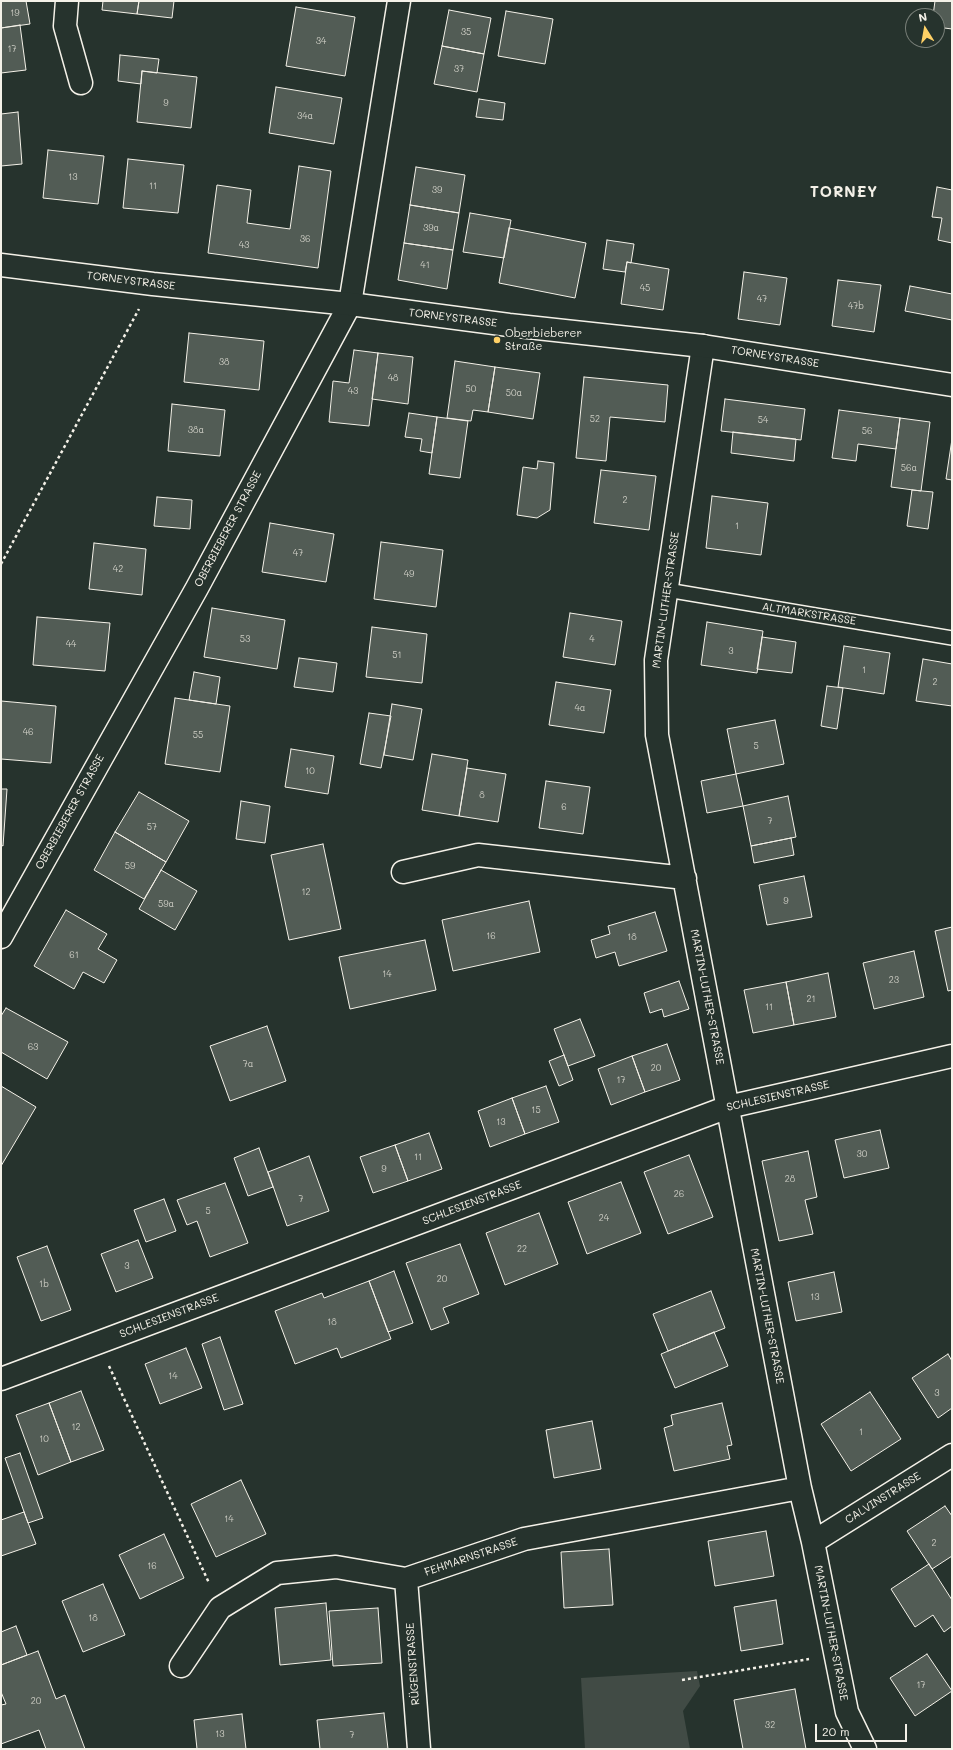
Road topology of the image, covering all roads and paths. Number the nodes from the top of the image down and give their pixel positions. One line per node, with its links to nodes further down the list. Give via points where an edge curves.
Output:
1 (67, 1): 3 (street, via 65,26)
2 (399, 1): 6 (street, OBERBIEBERER STRASSE)
3 (81, 83)
4 (1, 264): 5 (street, TORNEYSTRASSE)
5 (153, 284): 6 (street, TORNEYSTRASSE); 9 (path)
6 (350, 304): 7 (street, TORNEYSTRASSE, via 509,325); 14 (street, OBERBIEBERER STRASSE, via 197,588)
7 (703, 346): 8 (street, TORNEYSTRASSE); 10 (street, MARTIN-LUTHER-STRASSE)
8 (952, 385)
9 (1, 564)
10 (667, 590): 11 (lane, ALTMARKSTRASSE); 13 (street, MARTIN-LUTHER-STRASSE, via 656,660 657,734)
11 (952, 638)
12 (403, 872): 13 (street, via 478,855)
13 (685, 878): 16 (street, MARTIN-LUTHER-STRASSE)
14 (1, 937)
15 (952, 1056): 16 (street, SCHLESIENSTRASSE)
16 (728, 1107): 17 (street, SCHLESIENSTRASSE); 20 (street, MARTIN-LUTHER-STRASSE)
17 (98, 1343): 18 (street, SCHLESIENSTRASSE); 23 (path)
18 (1, 1379)
19 (952, 1455): 21 (street, CALVINSTRASSE)
20 (800, 1488): 21 (street, MARTIN-LUTHER-STRASSE); 22 (street, FEHMARNSTRASSE, via 524,1539)
21 (813, 1542): 24 (street, MARTIN-LUTHER-STRASSE)
22 (406, 1579): 23 (street, FEHMARNSTRASSE, via 336,1567 277,1573); 27 (street, RÜGENSTRASSE)
23 (220, 1608): 25 (street, FEHMARNSTRASSE)
24 (835, 1654): 26 (path); 28 (street, MARTIN-LUTHER-STRASSE, via 846,1712)
25 (181, 1666)
26 (682, 1680)
27 (419, 1749)
28 (865, 1749)

